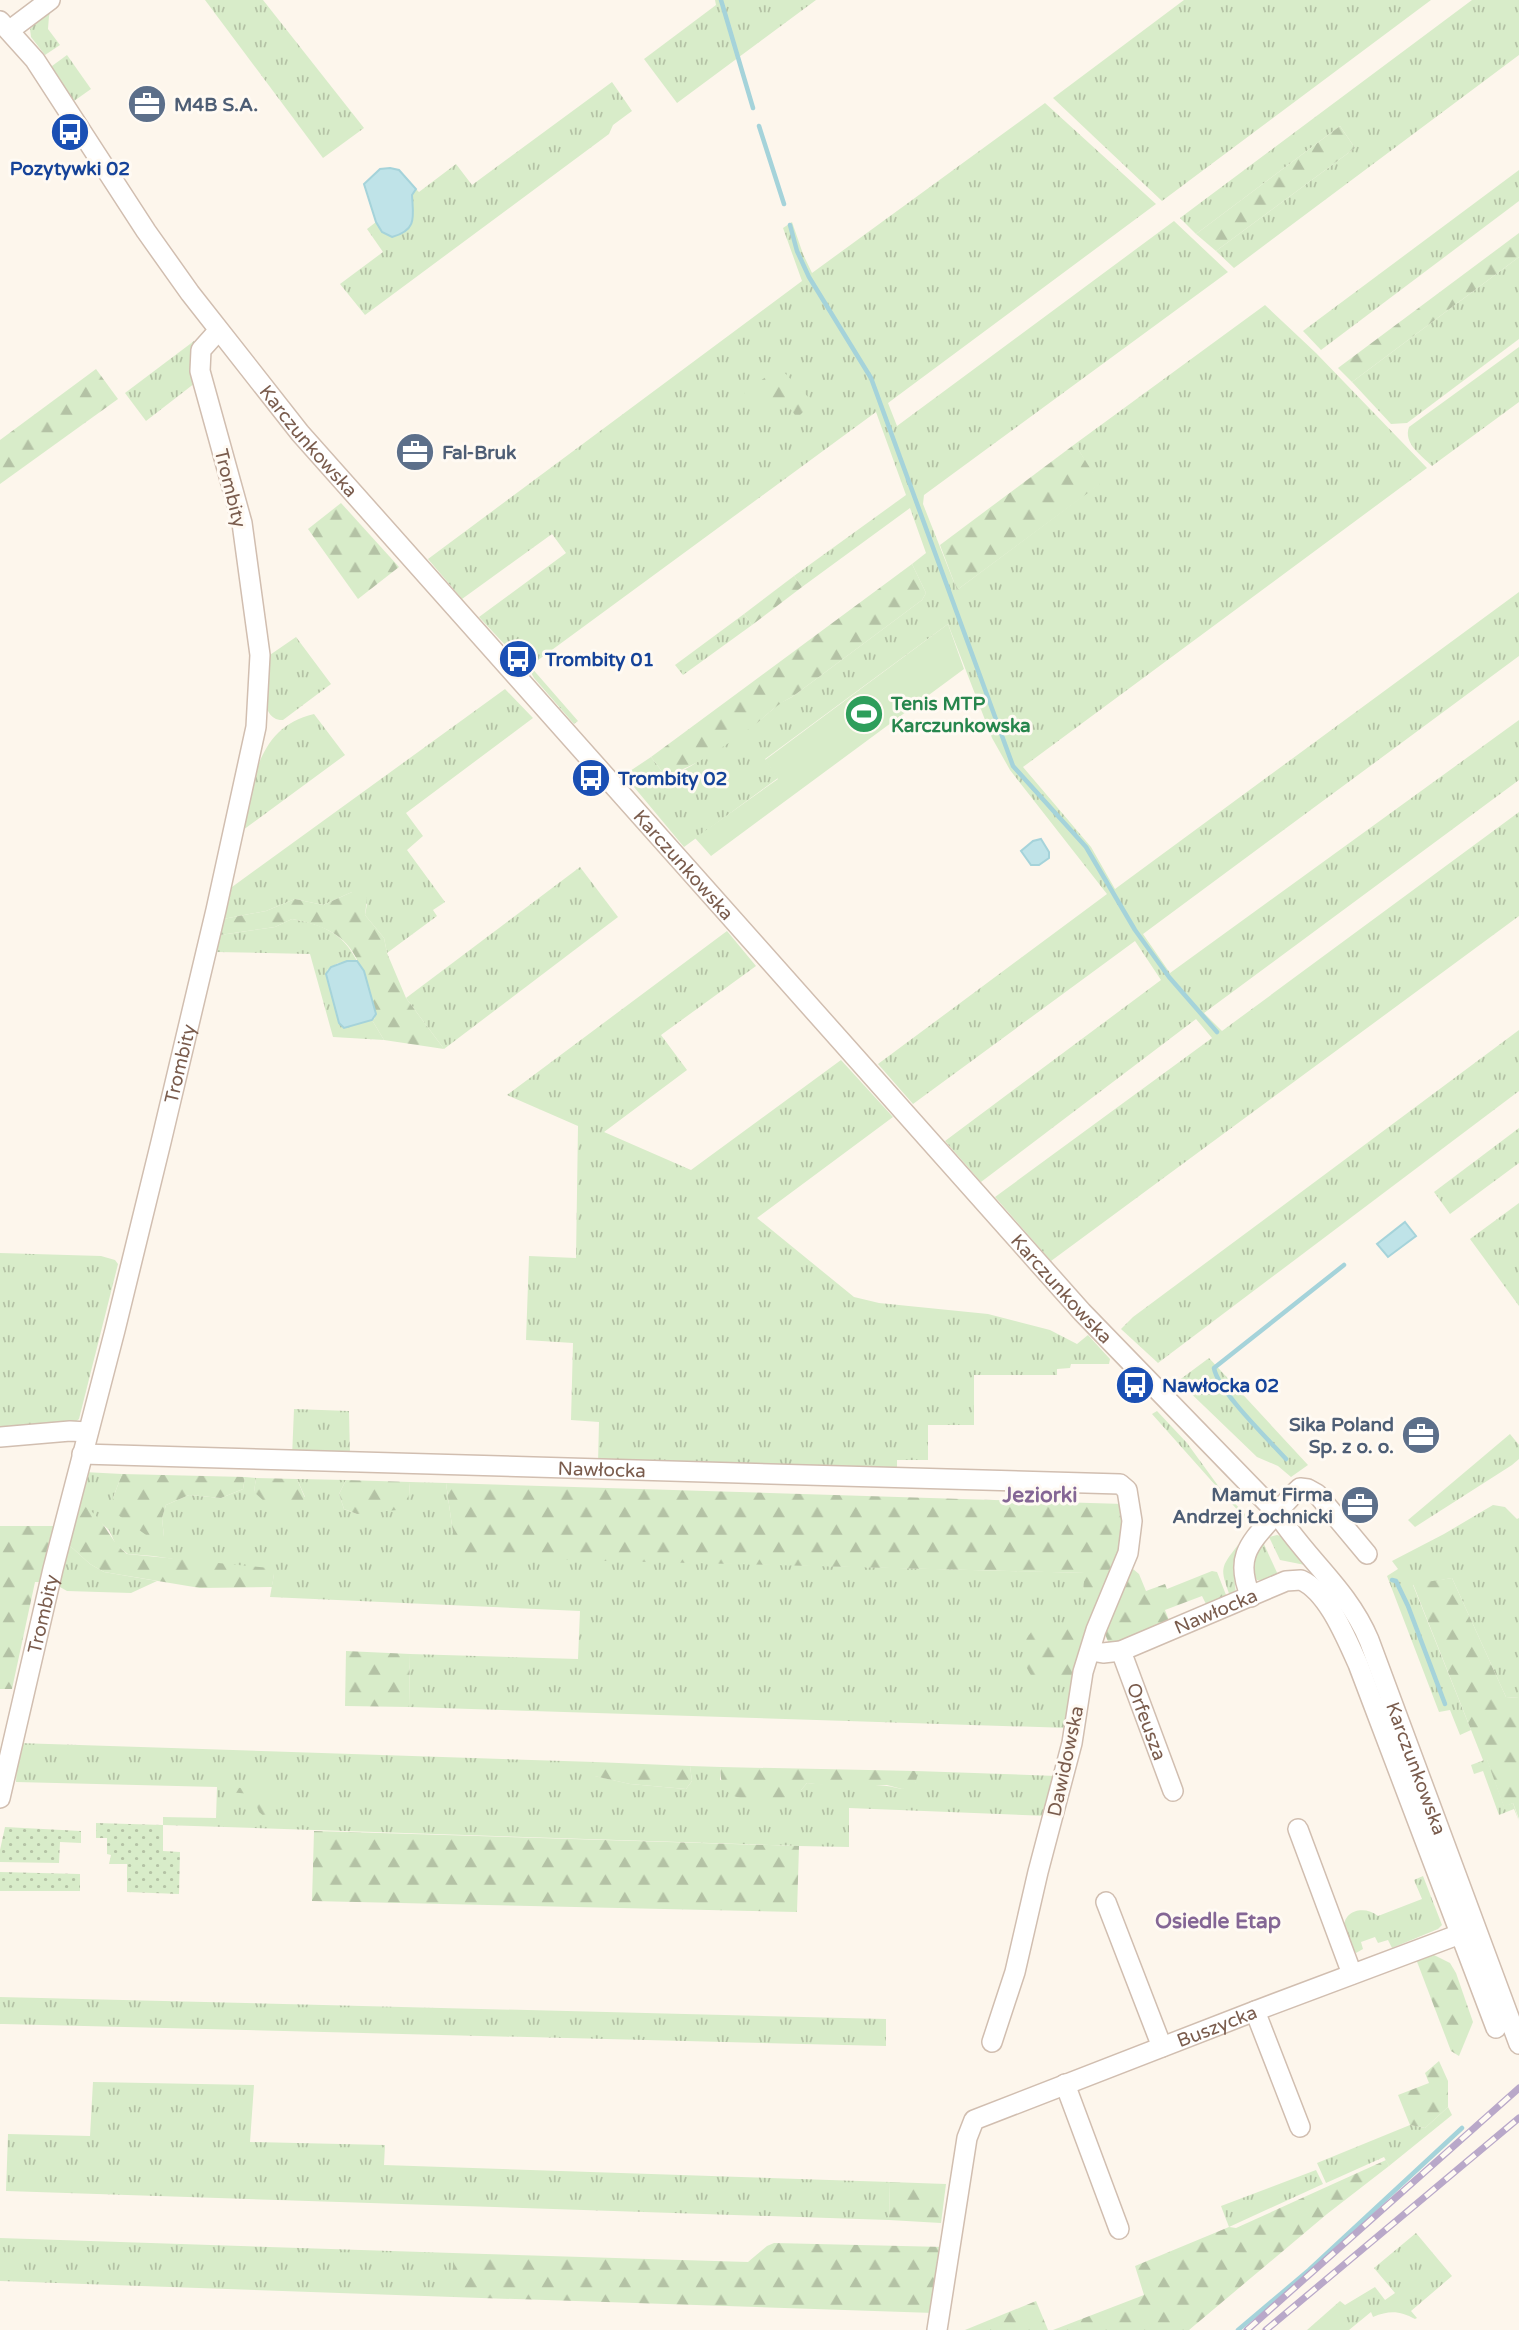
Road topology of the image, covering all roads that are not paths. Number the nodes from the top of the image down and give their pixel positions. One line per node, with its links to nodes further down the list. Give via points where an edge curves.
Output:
1 (50, 0): 2 (street)
2 (5, 26): 3 (street, Karczunkowska, via 35,60 146,231)
3 (218, 331): 4 (street, Trombity, via 201,351 200,370 242,523 260,655 256,727 161,1142); 8 (street, Karczunkowska, via 364,508 1083,1312)
4 (88, 1432): 5 (street); 6 (street, Trombity)
5 (0, 1437)
6 (82, 1454): 7 (street, Nawłocka); 14 (street, Trombity)
7 (1120, 1484): 11 (street, Dawidowska, via 1129,1496 1132,1535)
8 (1277, 1513): 9 (street, Nawłocka, via 1300,1488 1308,1489); 10 (street, Nawłocka, via 1251,1542 1244,1558 1244,1578); 20 (street, Karczunkowska, via 1296,1523 1326,1556 1371,1627); 23 (street, Karczunkowska, via 1342,1592 1364,1629)
9 (1367, 1554)
10 (1251, 1597): 12 (street, Nawłocka); 17 (street, Karczunkowska, via 1286,1581 1301,1580 1319,1594 1341,1627)
11 (1091, 1651): 12 (street, Nawłocka); 22 (street, Dawidowska, via 1015,1972)
12 (1121, 1651): 13 (street, Orfeusza)
13 (1173, 1791)
14 (0, 1798)
15 (1298, 1829): 18 (street)
16 (1106, 1902): 24 (street)
17 (1460, 1934): 18 (street, Buszycka); 21 (street, Karczunkowska)
18 (1352, 1974): 19 (street, Buszycka)
19 (1255, 2011): 24 (street, Buszycka); 26 (street)
20 (1519, 2012)
21 (1496, 2028)
22 (992, 2042)
23 (1519, 2043)
24 (1162, 2047): 25 (street, Buszycka)
25 (1065, 2084): 27 (street); 28 (street, Buszycka, via 974,2120 967,2138)
26 (1300, 2127)
27 (1119, 2229)
28 (937, 2330)

